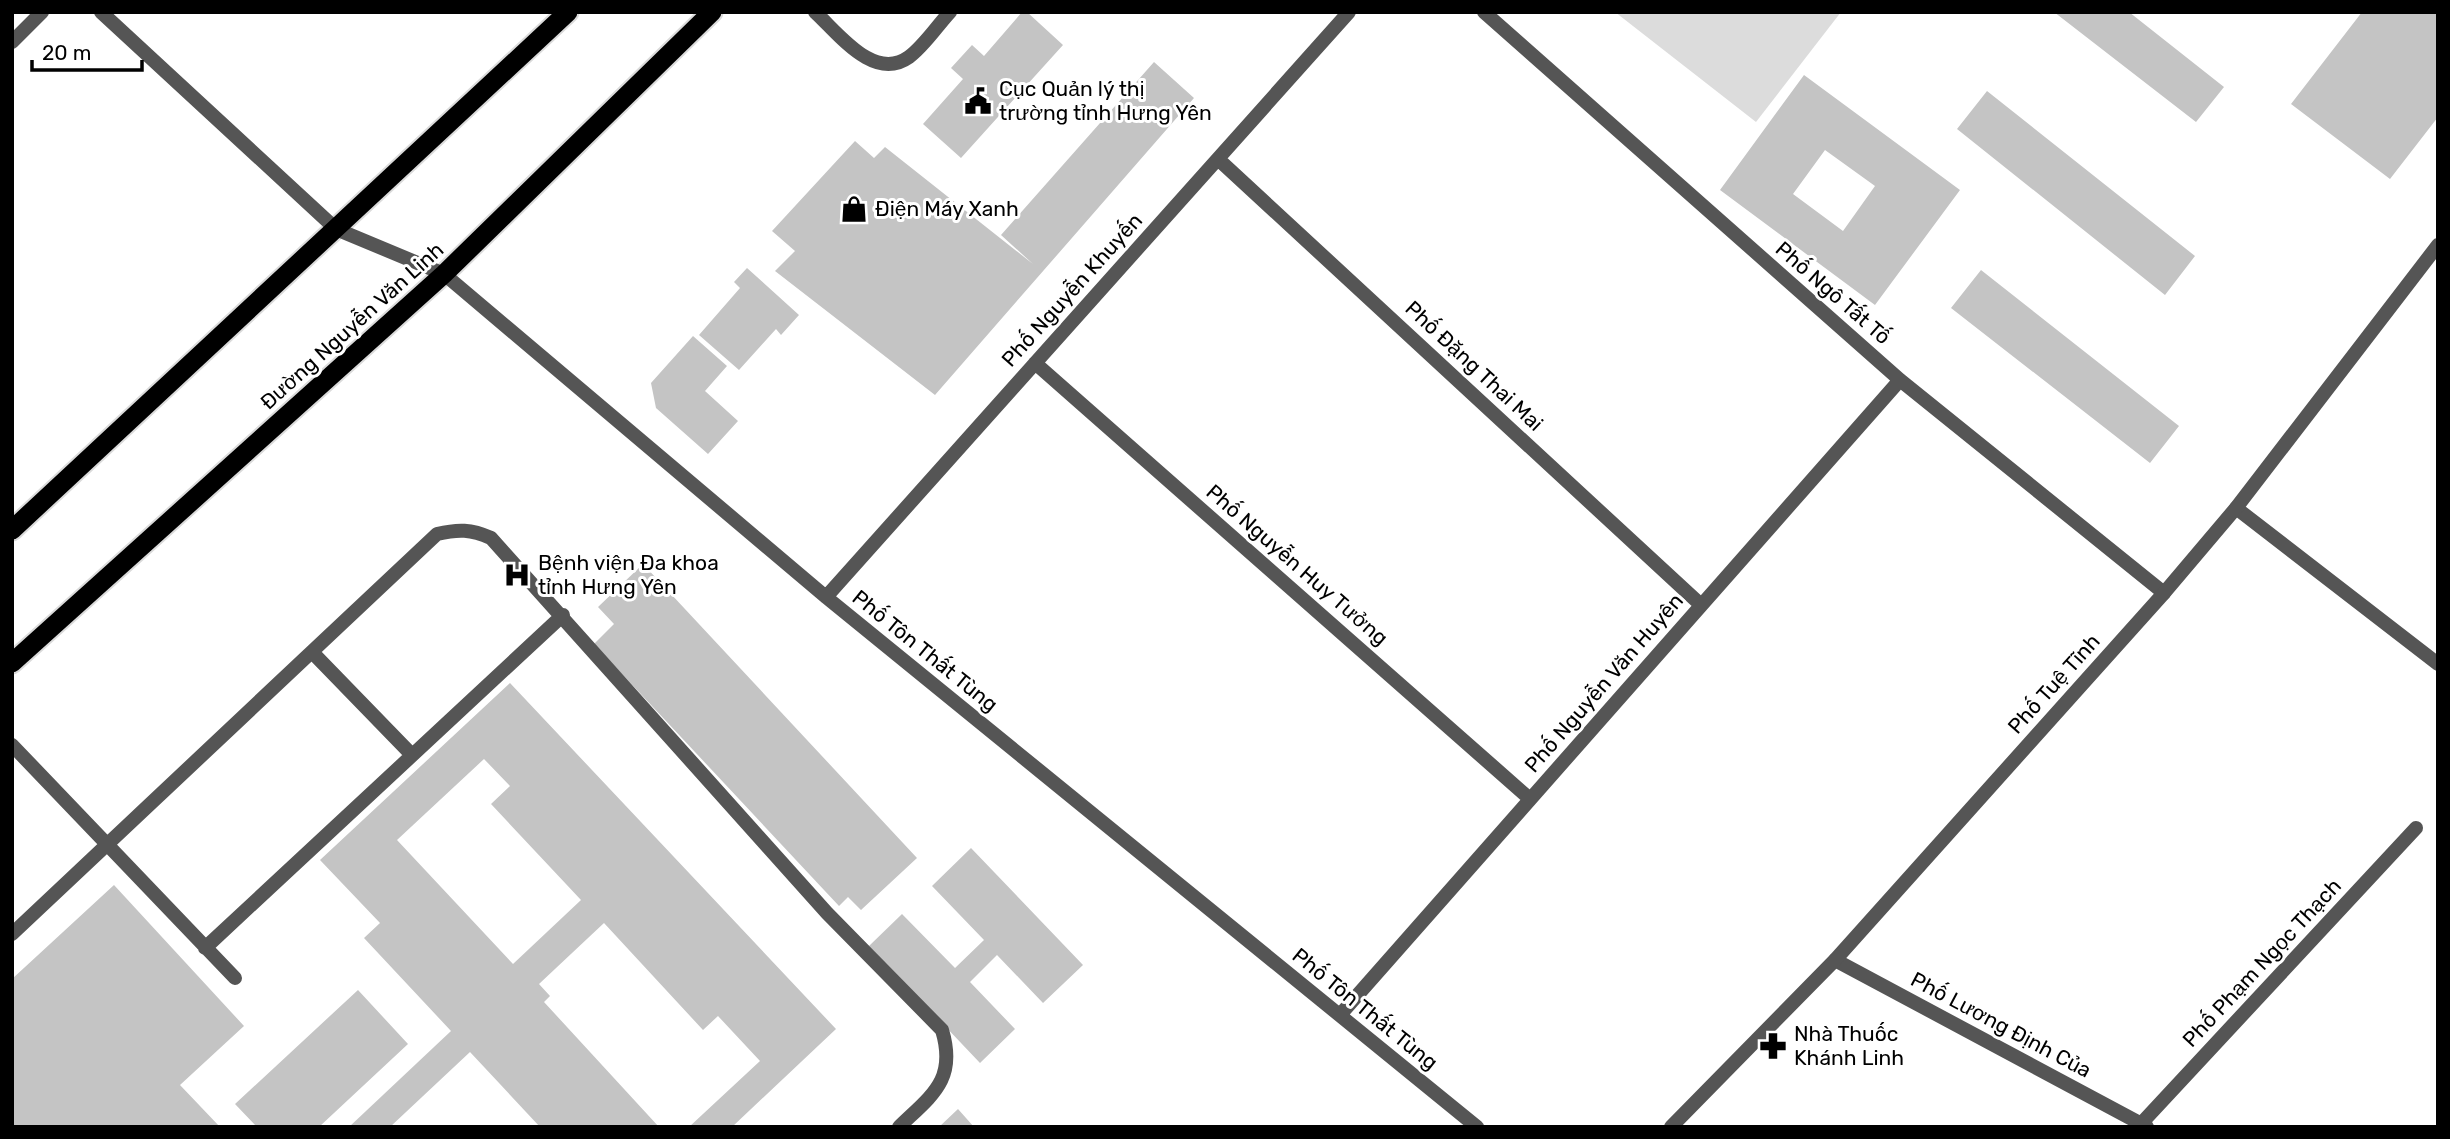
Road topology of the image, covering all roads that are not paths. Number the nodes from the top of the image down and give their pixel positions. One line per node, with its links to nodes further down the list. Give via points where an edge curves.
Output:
1 (43, 12): 9 (street)
2 (102, 12): 11 (street)
3 (568, 12): 11 (highway)
4 (712, 12): 13 (highway, Đường Nguyễn Văn Linh)
5 (815, 12): 6 (street, via 872,63 889,65 909,57)
6 (950, 12)
7 (1349, 12): 10 (street, Phố Nguyễn Khuyến)
8 (1484, 12): 15 (street, Phố Ngô Tất Tố)
9 (12, 43)
10 (1218, 159): 14 (street, Phố Nguyễn Khuyến); 20 (street, Phố Đặng Thai Mai)
11 (336, 229): 13 (street, Phố Tôn Thất Tùng); 17 (highway)
12 (2438, 244): 16 (street, Phố Tuệ Tĩnh)
13 (444, 274): 19 (street, Phố Tôn Thất Tùng); 23 (highway, Đường Nguyễn Văn Linh)
14 (1035, 363): 19 (street, Phố Nguyễn Khuyến); 27 (street, Phố Nguyễn Huy Tưởng)
15 (1900, 380): 18 (street, Phố Ngô Tất Tố); 20 (street, Phố Nguyễn Văn Huyên)
16 (2236, 508): 18 (street, Phố Tuệ Tĩnh); 24 (street)
17 (12, 530)
18 (2164, 593): 32 (street, Phố Tuệ Tĩnh)
19 (826, 597): 34 (street, Phố Tôn Thất Tùng)
20 (1701, 605): 27 (street, Phố Nguyễn Văn Huyên)
21 (563, 615): 22 (street, via 491,538 459,528 437,534); 26 (street); 36 (street, via 818,903 942,1030 947,1071 935,1092)
22 (312, 652): 26 (street); 29 (street)
23 (12, 663)
24 (2438, 664)
25 (12, 745): 29 (street)
26 (412, 755): 31 (street)
27 (1530, 799): 34 (street, Phố Nguyễn Văn Huyên)
28 (2417, 828): 35 (street, Phố Phạm Ngọc Thạch)
29 (107, 844): 30 (street); 31 (street)
30 (12, 934)
31 (205, 948): 33 (street)
32 (1835, 960): 35 (street, Phố Lương Định Của); 38 (street, Phố Tuệ Tĩnh)
33 (235, 978)
34 (1340, 1015): 37 (street, Phố Tôn Thất Tùng)
35 (2142, 1126)
36 (898, 1127)
37 (1477, 1127)
38 (1671, 1127)

